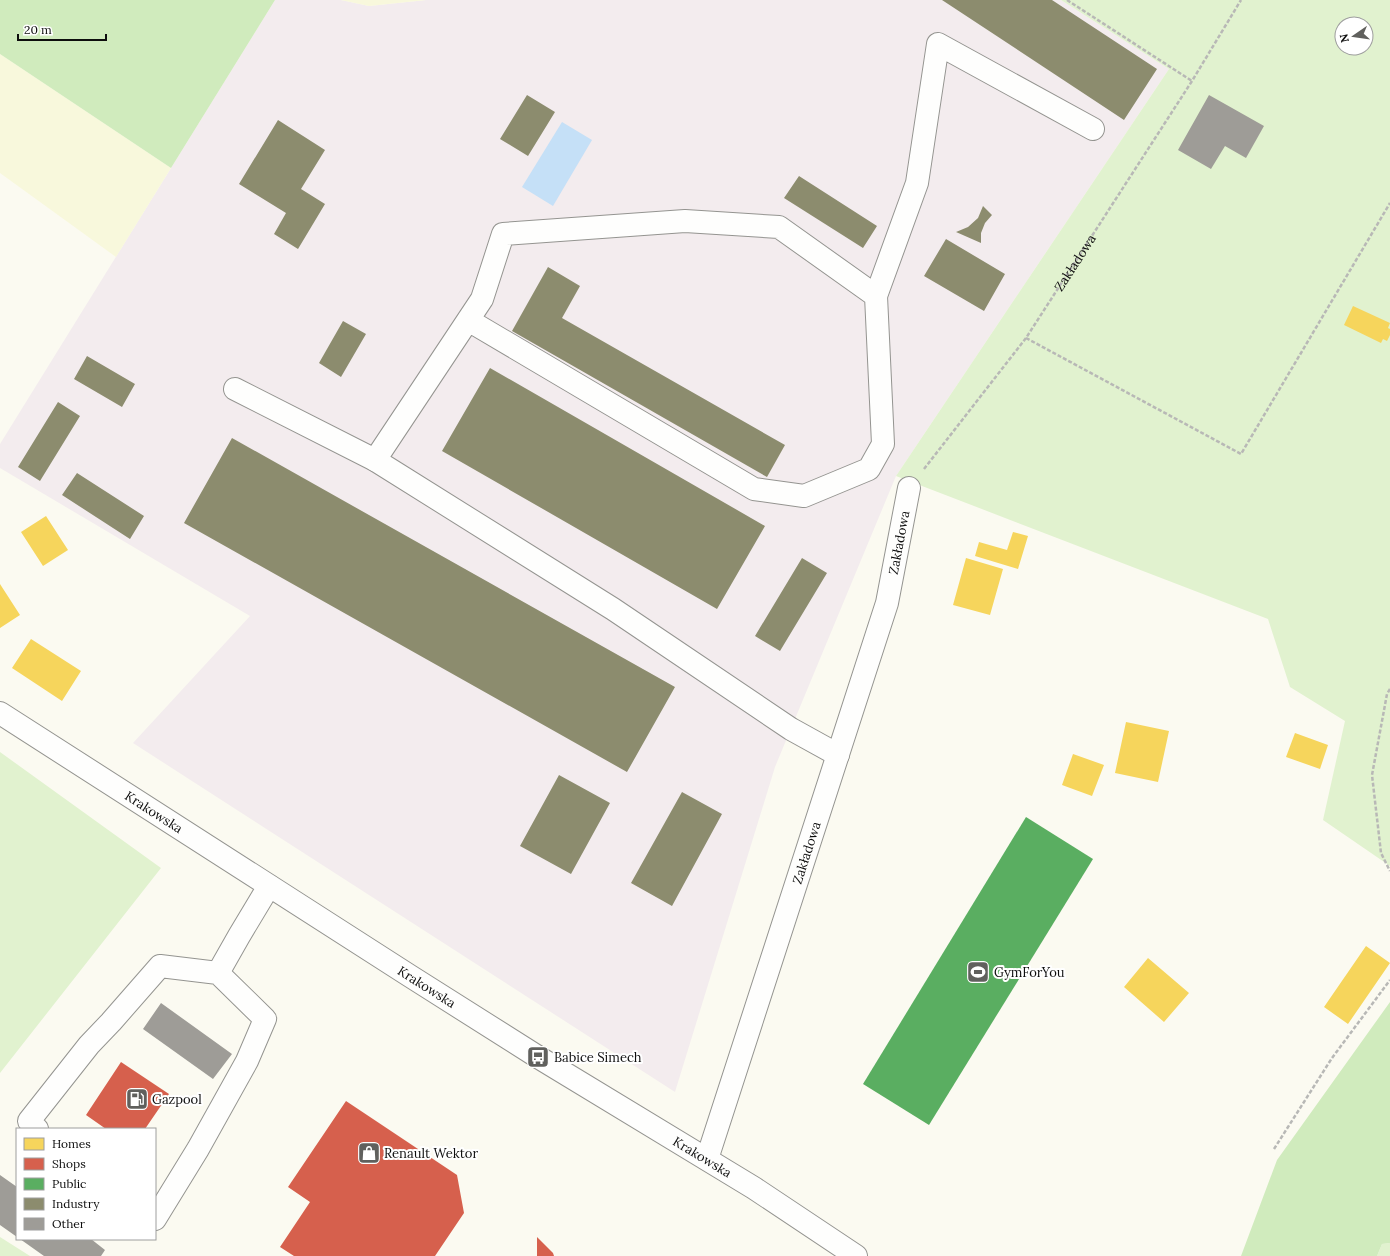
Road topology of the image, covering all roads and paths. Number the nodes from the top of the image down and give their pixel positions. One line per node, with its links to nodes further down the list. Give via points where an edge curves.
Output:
1 (1067, 0): 3 (path)
2 (1240, 0): 3 (path, Zakładowa)
3 (1192, 81): 8 (path, Zakładowa)
4 (1092, 129): 6 (street, via 938,44 917,183)
5 (1390, 203): 8 (path, via 1241,454)
6 (876, 296): 7 (street, via 779,227 685,221 503,234 482,299); 7 (street, via 882,444 869,469 804,496 754,489)
7 (468, 320): 10 (street)
8 (1026, 338): 11 (path, Zakładowa)
9 (235, 389): 10 (street)
10 (375, 460): 14 (street, via 613,608 791,729)
11 (909, 488): 14 (street, Zakładowa, via 887,603)
12 (1390, 689): 15 (path, via 1372,775 1381,853)
13 (0, 713): 16 (street, Krakowska)
14 (838, 755): 21 (street, Zakładowa)
15 (1390, 871)
16 (269, 886): 17 (street); 21 (street, Krakowska, via 525,1048)
17 (218, 973): 19 (street, via 160,966 89,1044 29,1122); 22 (street, via 265,1019 247,1060)
18 (1390, 980): 20 (path, via 1332,1058)
19 (36, 1128)
20 (1274, 1149)
21 (707, 1159): 23 (street, Krakowska)
22 (156, 1217)
23 (856, 1256)

